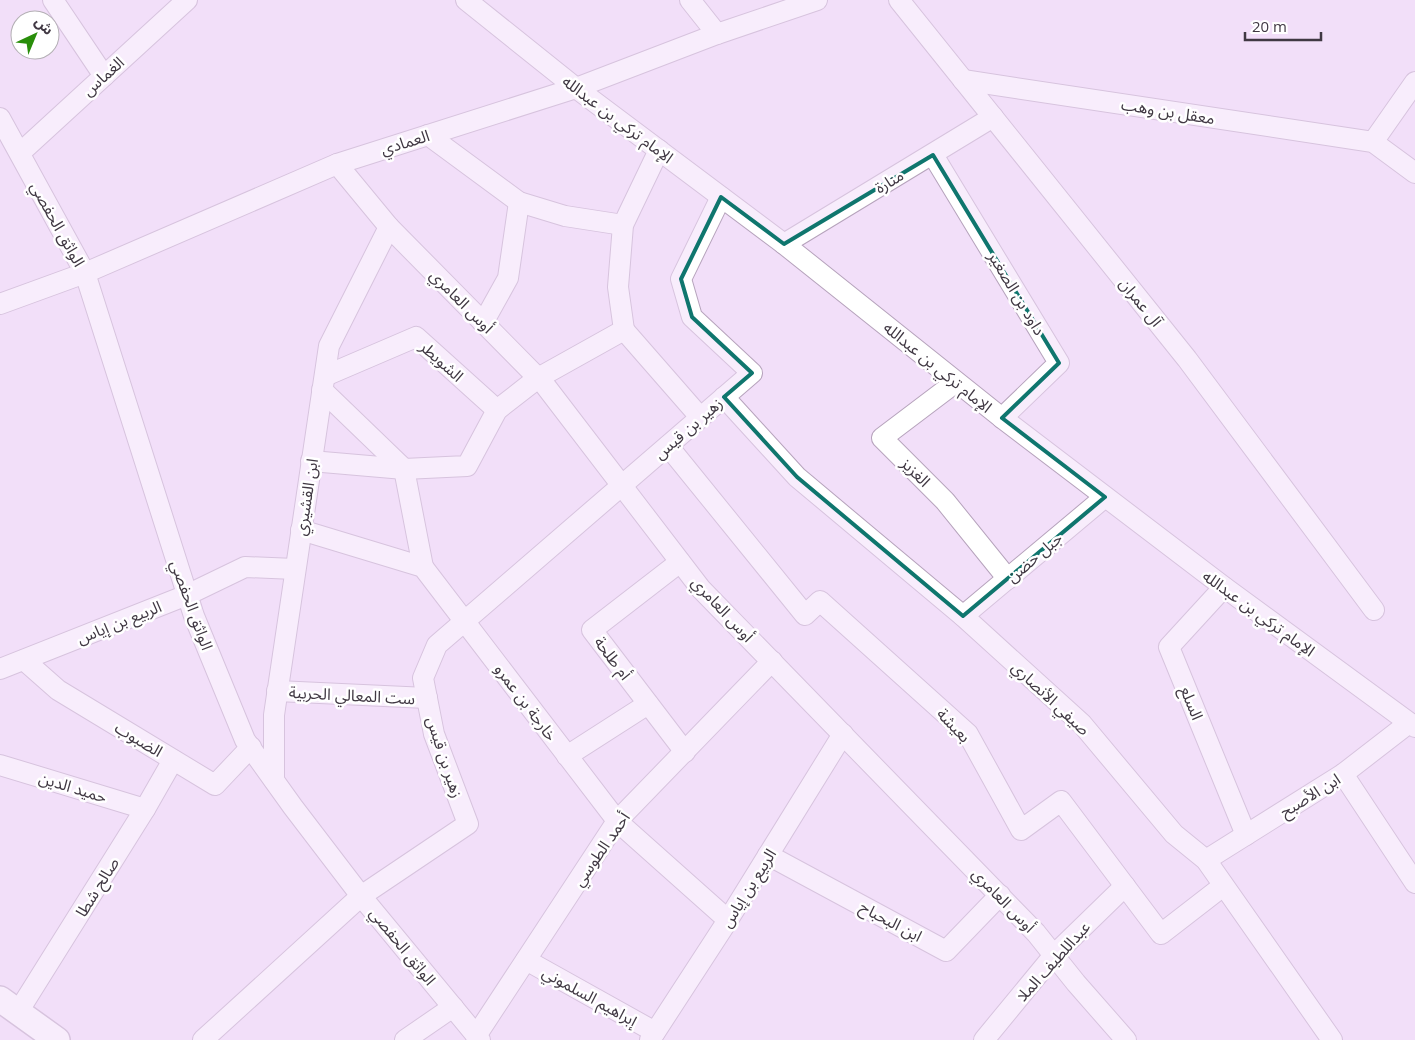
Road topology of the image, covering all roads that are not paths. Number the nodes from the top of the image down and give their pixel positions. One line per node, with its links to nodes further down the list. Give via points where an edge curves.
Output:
1 (53, 0): 8 (street)
2 (187, 0): 8 (street, الغماس)
3 (466, 0): 11 (street, الإمام تركي بن عبدالله)
4 (690, 0): 7 (street)
5 (817, 0): 7 (street, العمادي)
6 (899, 0): 9 (street, آل عمران)
7 (717, 34): 11 (street, العمادي)
8 (104, 76): 17 (street, الغماس)
9 (963, 80): 12 (street, آل عمران); 15 (street, معقل بن وهب)
10 (1415, 82): 15 (street)
11 (576, 88): 14 (street, العمادي); 16 (street, الإمام تركي بن عبدالله)
12 (993, 117): 18 (street, منارة); 49 (street, آل عمران, via 1187,359)
13 (0, 118): 17 (street, الواثق الحفصي)
14 (428, 135): 19 (street, العمادي); 22 (street)
15 (1373, 142): 20 (street)
16 (659, 150): 21 (street, الإمام تركي بن عبدالله); 23 (street)
17 (20, 153): 26 (street, الواثق الحفصي)
18 (933, 155): 25 (street, منارة); 36 (street, داود بن الصغير, via 1060,363)
19 (337, 164): 24 (street, أوس العامري); 26 (street, العمادي)
20 (1415, 173)
21 (721, 196): 25 (street, الإمام تركي بن عبدالله); 33 (street, زهير بن قيس, via 681,279 692,316 752,373)
22 (519, 202): 23 (street, via 565,216); 28 (street, via 508,278)
23 (622, 225): 29 (street, via 618,287)
24 (389, 228): 28 (street, أوس العامري); 32 (street, ابن القشيري, via 329,346)
25 (784, 244): 31 (street, الإمام تركي بن عبدالله)
26 (86, 273): 27 (street, العمادي); 48 (street, الواثق الحفصي)
27 (0, 304)
28 (484, 323): 30 (street, أوس العامري)
29 (624, 330): 30 (street); 35 (street)
30 (538, 378): 34 (street); 40 (street, أوس العامري)
31 (956, 382): 36 (street, الإمام تركي بن عبدالله); 46 (street, الغزيز, via 882,438 945,501)
32 (323, 383): 34 (street, الشويطر, via 416,337); 38 (street, ابن القشيري); 39 (street)
33 (724, 397): 35 (street, زهير بن قيس); 50 (street, صيفي الأنصاري, via 797,477)
34 (497, 410): 39 (street, via 467,466)
35 (700, 417): 37 (street, زهير بن قيس)
36 (1002, 418): 41 (street, الإمام تركي بن عبدالله)
37 (668, 446): 40 (street, زهير بن قيس); 73 (street, بعيشة, via 805,615 820,601 968,734 1021,830 1060,801)
38 (311, 461): 39 (street); 42 (street, ابن القشيري)
39 (404, 469): 44 (street)
40 (622, 486): 43 (street, أوس العامري); 51 (street, زهير بن قيس)
41 (1105, 497): 46 (street, جبل حضن); 47 (street, الإمام تركي بن عبدالله)
42 (300, 530): 44 (street); 45 (street, ابن القشيري)
43 (680, 562): 53 (street, أوس العامري, via 701,590); 57 (street, أم طلحة, via 592,630)
44 (423, 567): 51 (street, خارجة بن عمرو)
45 (295, 569): 48 (street, الربيع بن إياس, via 245,567); 55 (street, ابن القشيري)
46 (1008, 579): 50 (street, جبل حضن)
47 (1224, 587): 58 (street, الإمام تركي بن عبدالله); 69 (street, السلع, via 1169,647)
48 (187, 595): 52 (street, الربيع بن إياس); 60 (street, الواثق الحفصي, via 245,740)
49 (1374, 610)
50 (963, 616): 71 (street, صيفي الأنصاري, via 1082,724 1174,834)
51 (464, 622): 56 (street, زهير بن قيس, via 437,645 423,678); 62 (street, خارجة بن عمرو)
52 (24, 660): 54 (street, الربيع بن إياس); 63 (street, الضبوب, via 58,690)
53 (772, 661): 59 (street, أوس العامري); 61 (street, أحمد الطوسي)
54 (0, 669)
55 (277, 691): 56 (street, ست المعالي الحربية); 66 (street, ابن القشيري)
56 (427, 698): 76 (street, زهير بن قيس, via 434,734 468,824)
57 (648, 704): 61 (street, أم طلحة); 62 (street)
58 (1412, 725): 65 (street, ابن الأصبح)
59 (843, 734): 70 (street, الربيع بن إياس); 75 (street, أوس العامري)
60 (251, 747): 63 (street, الضبوب, via 215,785); 66 (street, الواثق الحفصي)
61 (685, 752): 68 (street, أحمد الطوسي)
62 (567, 756): 68 (street, خارجة بن عمرو)
63 (173, 760): 67 (street, صالح شطا)
64 (0, 765): 67 (street, حميد الدين)
65 (1343, 774): 69 (street, ابن الأصبح); 72 (street)
66 (274, 780): 76 (street, الواثق الحفصي)
67 (145, 809): 80 (street, صالح شطا)
68 (617, 821): 77 (street, خارجة بن عمرو); 79 (street, أحمد الطوسي)
69 (1246, 835): 71 (street, ابن الأصبح)
70 (768, 855): 75 (street, ابن البحباح, via 946,951); 77 (street, الربيع بن إياس)
71 (1206, 860): 74 (street, صيفي الأنصاري)
72 (1415, 883)
73 (1125, 886): 74 (street, بعيشة, via 1161,934); 78 (street, عبداللطيف الملا)
74 (1223, 886): 89 (street, صيفي الأنصاري)
75 (1000, 895): 78 (street, أوس العامري)
76 (361, 896): 81 (street, الواثق الحفصي); 85 (street, زهير بن قيس)
77 (728, 920): 82 (street, الربيع بن إياس)
78 (1054, 955): 87 (street, عبداللطيف الملا); 88 (street, أوس العامري)
79 (526, 960): 82 (street, إبراهيم السلموني); 83 (street, أحمد الطوسي)
80 (9, 1006): 84 (street)
81 (453, 1007): 83 (street, الواثق الحفصي); 86 (street)
82 (652, 1036)
83 (478, 1038)
84 (57, 1040)
85 (202, 1040)
86 (404, 1040)
87 (984, 1040)
88 (1126, 1040)
89 (1332, 1040)

